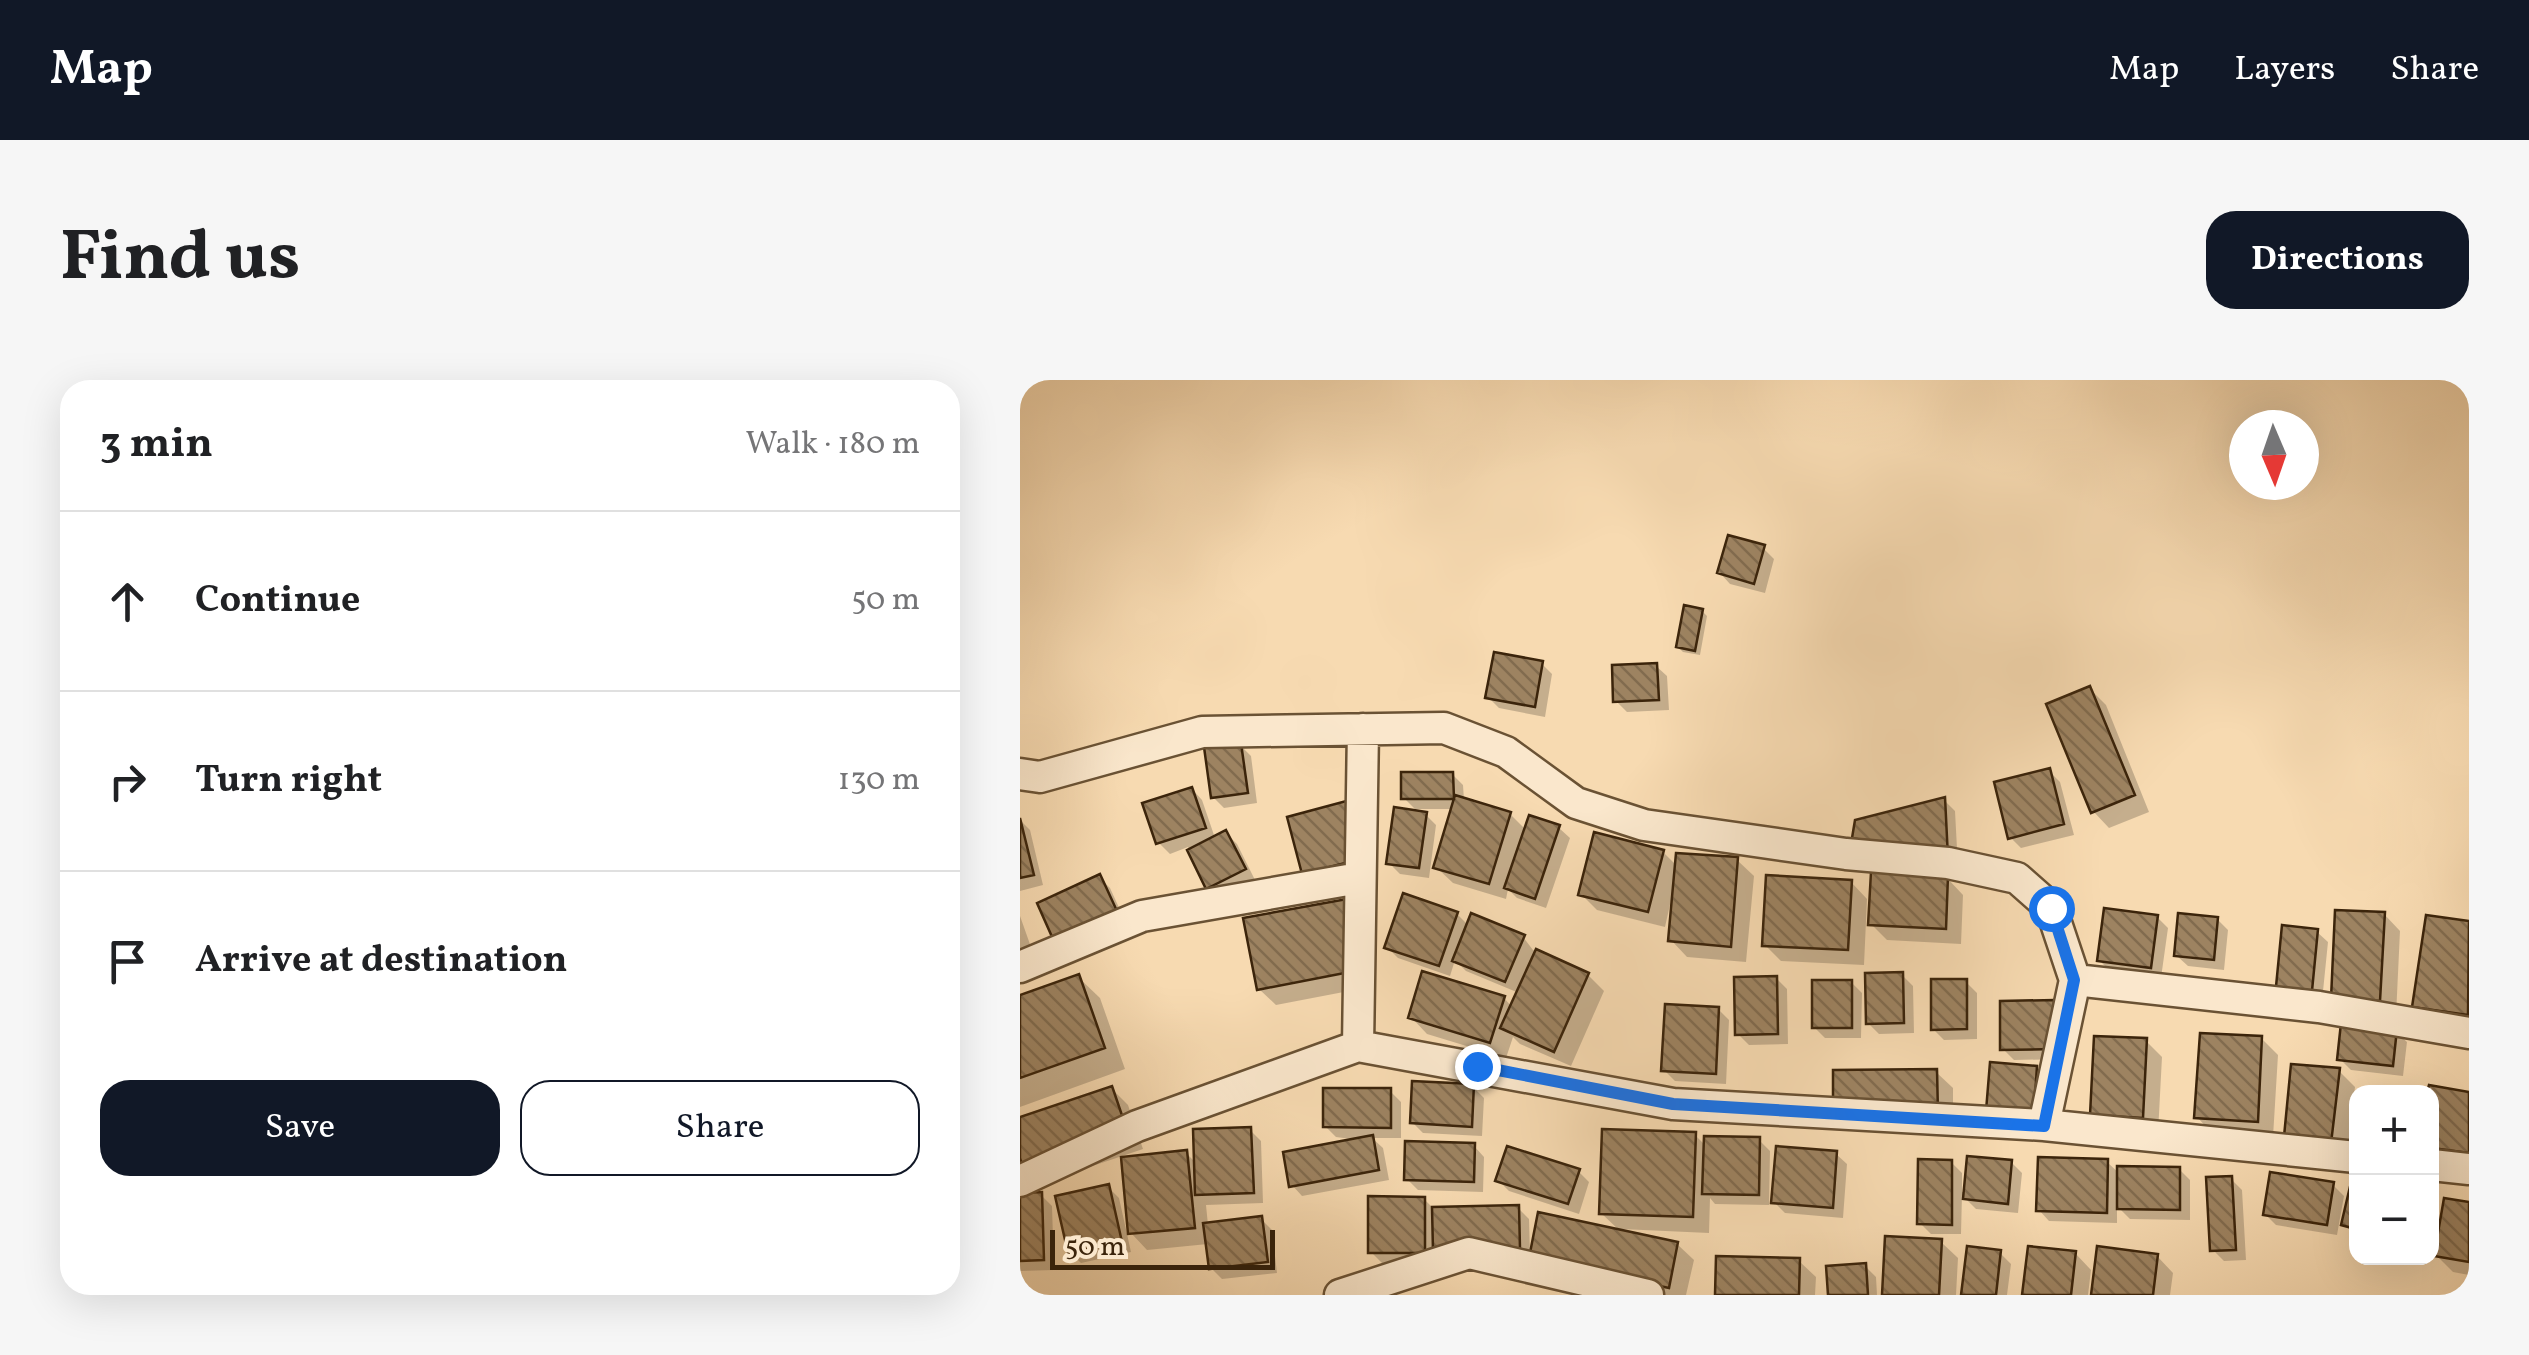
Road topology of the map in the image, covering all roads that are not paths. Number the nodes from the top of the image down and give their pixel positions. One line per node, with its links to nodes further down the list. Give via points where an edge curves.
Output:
1 (1362, 730): 2 (street, via 1202,732 1040,777); 3 (street); 5 (street, via 1444,728 1506,752 1576,804 1644,825 1948,862 2016,878 2051,908)
2 (1020, 774)
3 (1358, 878): 4 (street, via 1142,916); 7 (street)
4 (1020, 967)
5 (2074, 980): 6 (street, via 2318,1007); 8 (street)
6 (2469, 1033)
7 (1358, 1046): 8 (street, via 1673,1104); 12 (street, via 1137,1126)
8 (2044, 1126): 9 (street)
9 (2349, 1155)
10 (2439, 1166): 11 (street)
11 (2469, 1170)
12 (1020, 1181)
13 (1340, 1295): 14 (street, via 1469,1254)
14 (1648, 1295)

